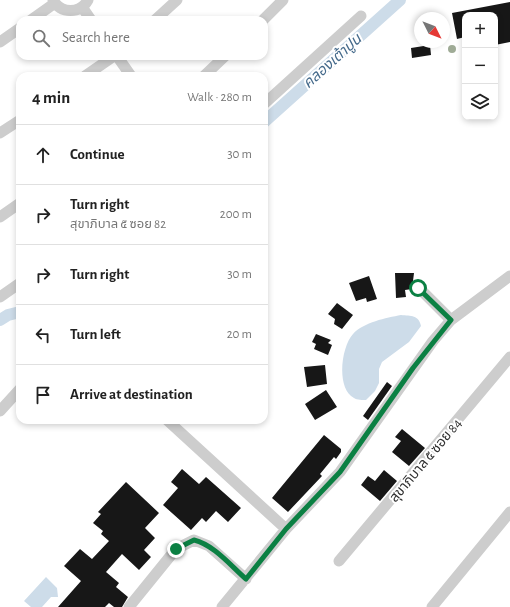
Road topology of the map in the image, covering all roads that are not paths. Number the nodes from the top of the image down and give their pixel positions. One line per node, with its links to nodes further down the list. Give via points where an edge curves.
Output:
1 (177, 0): 7 (street)
2 (283, 0): 8 (street)
3 (54, 2): 4 (street, via 71,11); 5 (street)
4 (85, 3): 6 (street)
5 (36, 16)
6 (90, 16)
7 (159, 16)
8 (266, 16)
9 (361, 16): 18 (street)
10 (16, 31): 11 (street)
11 (0, 42)
12 (109, 60): 15 (street)
13 (118, 60): 16 (street)
14 (221, 60): 17 (street)
15 (91, 72)
16 (128, 72)
17 (208, 72)
18 (268, 100)
19 (16, 123): 20 (street)
20 (0, 133)
21 (16, 206): 22 (street)
22 (0, 217)
23 (510, 276): 27 (street)
24 (16, 286): 26 (street)
25 (418, 288): 27 (street)
26 (1, 295)
27 (451, 320): 33 (street, via 413,368 340,472)
28 (510, 357): 34 (street, สุขาภิบาล ๕ ซอย 84)
29 (16, 393): 30 (street)
30 (0, 411)
31 (171, 424): 33 (street)
32 (510, 512): 38 (street)
33 (286, 529): 35 (street)
34 (339, 561)
35 (246, 579): 36 (street, via 209,546 194,540 176,549); 37 (street)
36 (129, 607)
37 (222, 607)
38 (432, 607)

